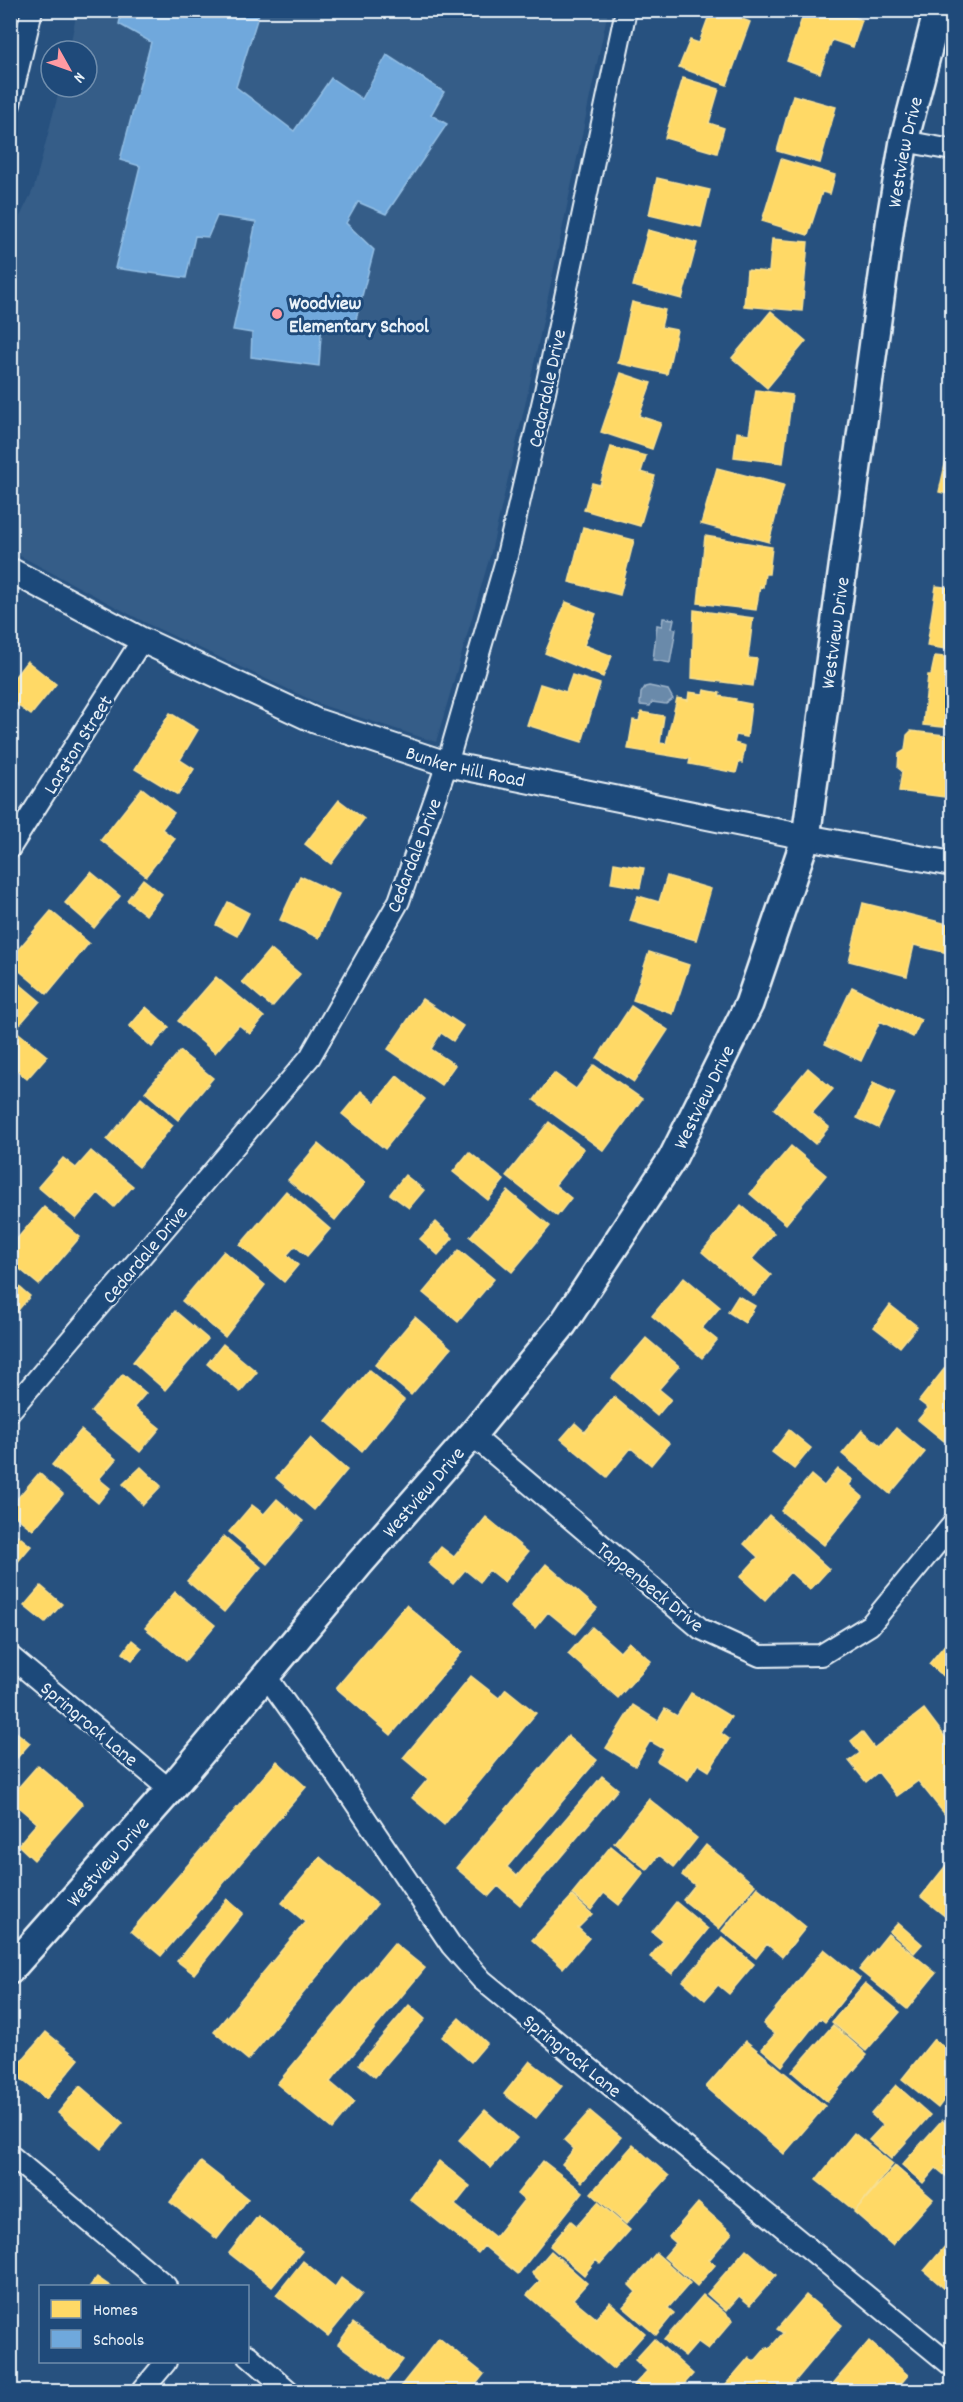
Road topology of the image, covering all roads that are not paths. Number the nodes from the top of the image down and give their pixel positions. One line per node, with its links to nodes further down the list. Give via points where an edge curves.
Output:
1 (32, 10): 4 (street)
2 (626, 10): 9 (street, Cedardale Drive, via 506,560)
3 (938, 10): 5 (main road, Westview Drive)
4 (10, 104)
5 (904, 141): 6 (street); 10 (main road, Westview Drive)
6 (952, 150)
7 (10, 570): 8 (street, Bunker Hill Road)
8 (142, 640): 9 (street, Bunker Hill Road, via 316,721); 11 (street, Larston Street)
9 (447, 764): 10 (street, Bunker Hill Road); 13 (street, Cedardale Drive, via 399,901 310,1057)
10 (806, 837): 12 (street, Bunker Hill Road); 14 (main road, Westview Drive, via 749,1004 672,1159 563,1324)
11 (10, 848)
12 (952, 864)
13 (10, 1411)
14 (472, 1435): 15 (street, Tappenbeck Drive, via 701,1629 760,1656 821,1655 870,1625); 17 (main road, Westview Drive)
15 (952, 1524)
16 (10, 1656): 18 (street, Springrock Lane)
17 (266, 1676): 18 (main road, Westview Drive); 24 (street, Springrock Lane, via 451,1945 482,1980)
18 (170, 1790): 19 (main road, Westview Drive)
19 (10, 1970)
20 (10, 2155): 21 (street)
21 (165, 2285)
22 (249, 2356): 26 (street)
23 (164, 2363): 25 (street)
24 (952, 2366)
25 (141, 2391)
26 (290, 2391)

